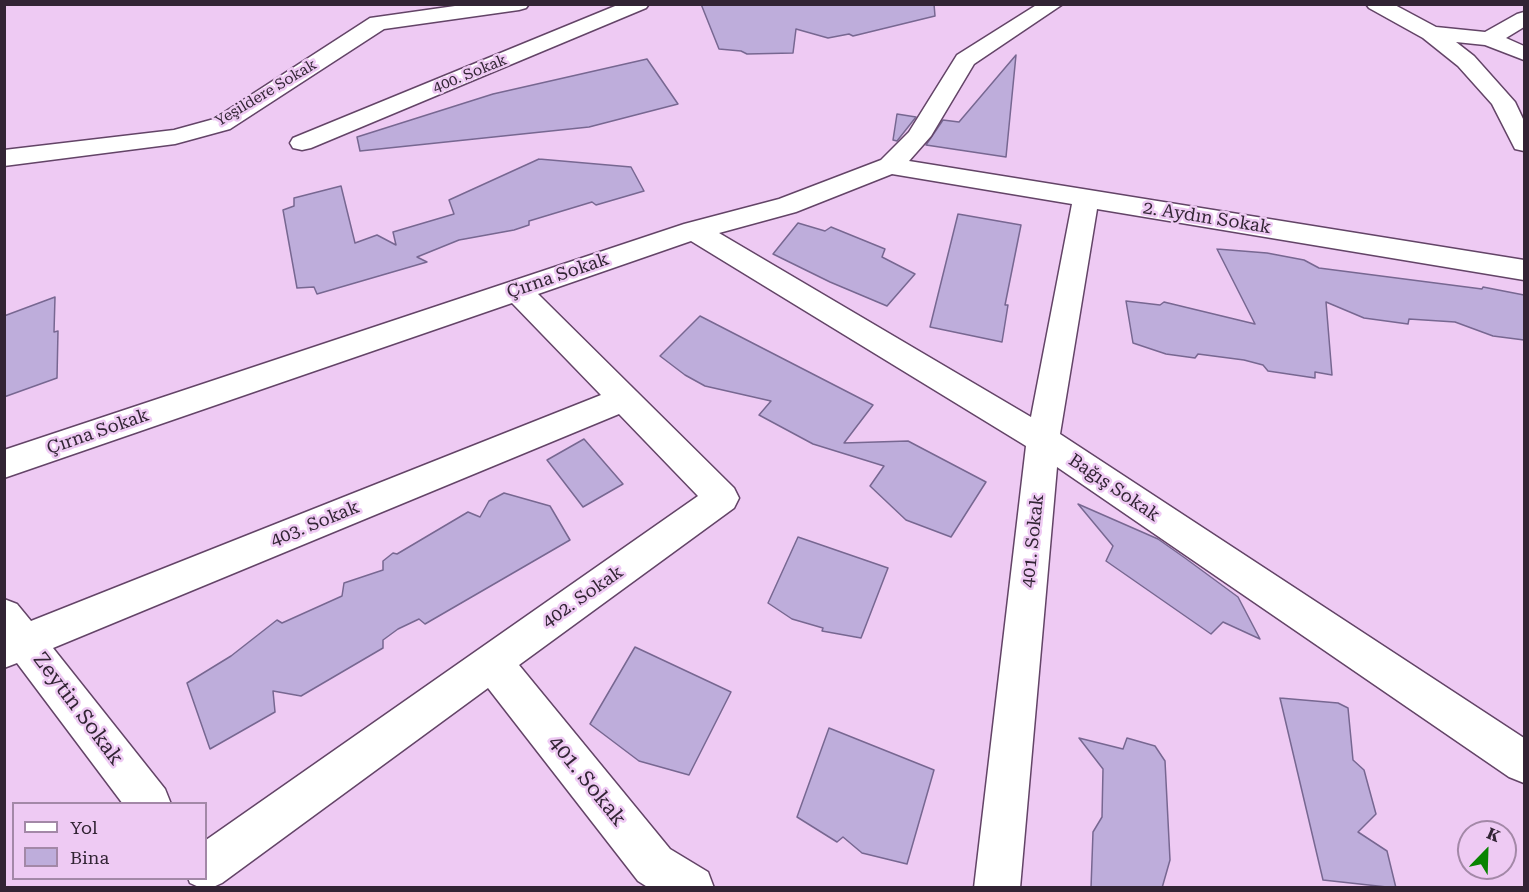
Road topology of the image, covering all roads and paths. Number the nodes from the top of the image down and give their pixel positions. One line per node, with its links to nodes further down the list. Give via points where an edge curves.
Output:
1 (519, 4): 11 (street, Yeşildere Sokak, via 378,23 222,124 175,137)
2 (639, 4): 9 (street, 400. Sokak)
3 (1053, 4): 12 (street, Çırna Sokak, via 965,60 919,136)
4 (1376, 4): 6 (street)
5 (1524, 18): 7 (street)
6 (1431, 33): 7 (street); 10 (street, via 1466,61 1503,102)
7 (1489, 39): 8 (street)
8 (1524, 54)
9 (302, 143)
10 (1524, 144)
11 (4, 158)
12 (890, 166): 13 (street, 2. Aydın Sokak); 14 (street, Çırna Sokak, via 786,206)
13 (1086, 198): 15 (street, 2. Aydın Sokak); 18 (street, 401. Sokak)
14 (694, 230): 16 (street, Çırna Sokak); 18 (street, Bağış Sokak)
15 (1524, 270)
16 (518, 290): 17 (street, 402. Sokak); 19 (street, Çırna Sokak)
17 (626, 398): 20 (street, 403. Sokak); 21 (street, 402. Sokak, via 722,498)
18 (1043, 440): 22 (street, Bağış Sokak); 26 (street, 401. Sokak)
19 (4, 464)
20 (12, 636): 23 (street, Zeytin Sokak)
21 (492, 662): 24 (street, 402. Sokak); 25 (street, 401. Sokak, via 654,864)
22 (1524, 762)
23 (148, 802)
24 (207, 866)
25 (692, 888)
26 (998, 888)

